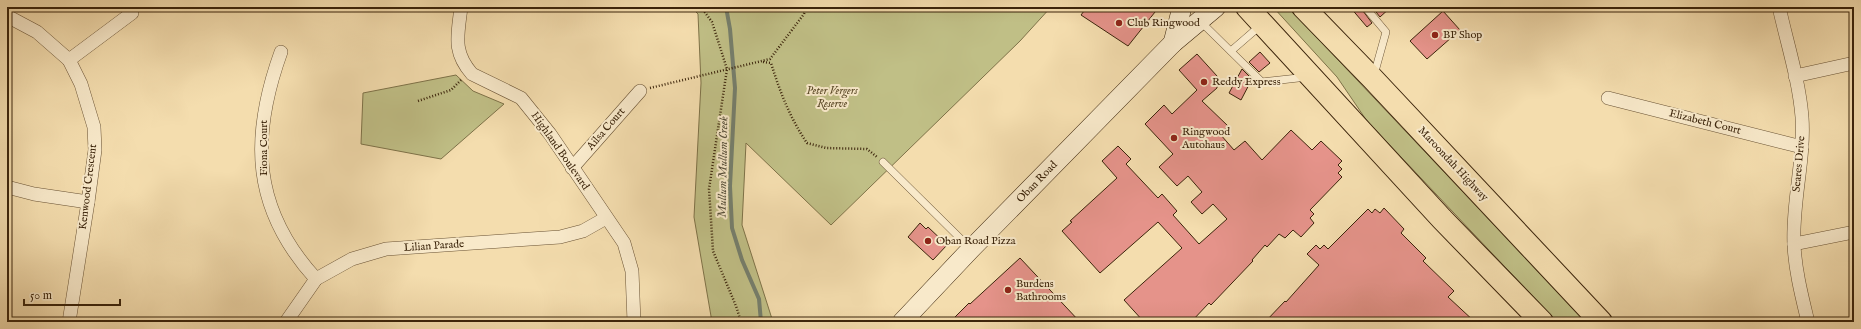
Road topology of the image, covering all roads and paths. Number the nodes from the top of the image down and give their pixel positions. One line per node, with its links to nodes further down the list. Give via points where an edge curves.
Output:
1 (461, 7): 30 (street, Highland Boulevard, via 458,51 467,68 472,74 521,98 550,134)
2 (700, 7): 20 (path, via 712,22)
3 (806, 7): 18 (path, via 804,14 770,59)
4 (1182, 7): 14 (main road)
5 (1216, 7): 11 (main road, Oban Road)
6 (1247, 7): 13 (highway)
7 (1303, 7): 23 (highway, Maroondah Highway)
8 (1365, 7): 23 (lane, via 1386,32)
9 (1779, 7): 21 (street, Seares Drive)
10 (132, 13): 17 (street)
11 (1198, 14): 14 (main road, Oban Road); 15 (lane)
12 (7, 16): 17 (street, Kenwood Crescent, via 37,32)
13 (1262, 24): 15 (lane); 22 (highway)
14 (1173, 43): 36 (main road, Oban Road)
15 (1231, 51): 22 (lane, via 1262,82)
16 (281, 52): 37 (street, Fiona Court, via 264,110 261,134 262,176 269,202 282,231 302,263)
17 (69, 60): 32 (street, Kenwood Crescent, via 81,84 94,127)
18 (760, 62): 20 (path); 29 (path, via 771,64 782,98 807,144 826,148 867,149)
19 (1854, 63): 21 (street)
20 (727, 69): 25 (path); 41 (path, via 710,189 713,251)
21 (1795, 76): 28 (street, Seares Drive, via 1802,117)
22 (1311, 77): 43 (highway, via 1442,219)
23 (1373, 79): 44 (highway, Maroondah Highway)
24 (462, 80): 27 (path, via 451,90)
25 (640, 90): 30 (street, Ailsa Court)
26 (1608, 98): 28 (street, Elizabeth Court)
27 (418, 101)
28 (1802, 147): 35 (street, Seares Drive, via 1796,191)
29 (883, 162): 36 (lane)
30 (572, 168): 33 (street, Highland Boulevard)
31 (7, 187): 32 (street)
32 (88, 202): 38 (street, Kenwood Crescent)
33 (606, 218): 37 (street, Lilian Parade, via 583,232 560,237 386,249 352,260); 40 (street, Highland Boulevard, via 624,243 632,271)
34 (1854, 232): 35 (street)
35 (1794, 244): 45 (street, Seares Drive)
36 (971, 249): 42 (main road, Oban Road)
37 (316, 279): 39 (street, Lilian Parade)
38 (69, 322)
39 (286, 322)
40 (634, 322)
41 (741, 322)
42 (902, 322)
43 (1542, 322)
44 (1601, 322)
45 (1808, 322)

